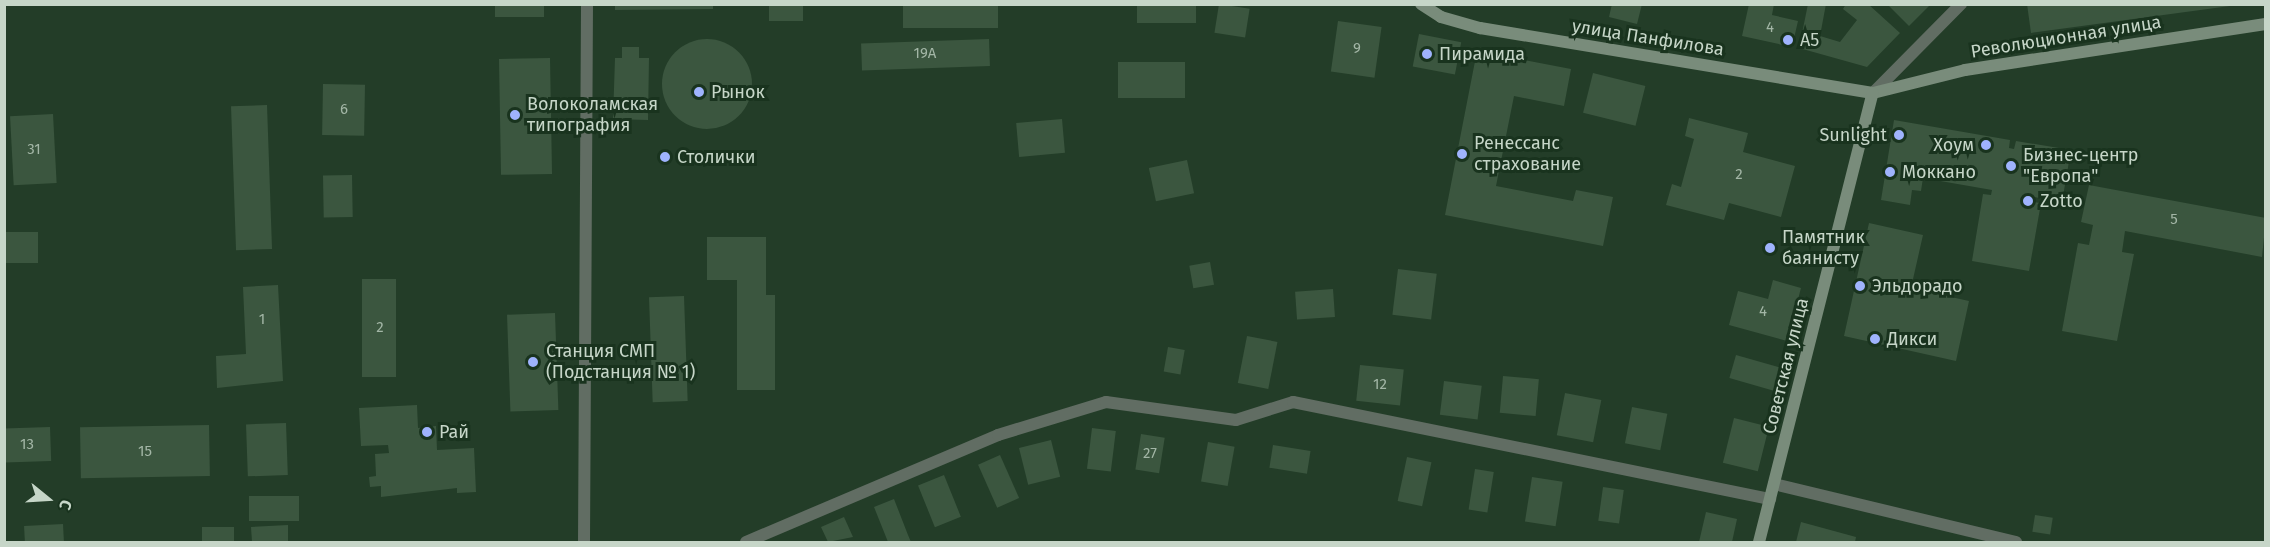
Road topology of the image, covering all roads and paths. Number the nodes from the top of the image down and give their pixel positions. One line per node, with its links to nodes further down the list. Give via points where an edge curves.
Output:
1 (587, 4): 8 (street)
2 (1421, 4): 5 (main road, улица Панфилова, via 1441,17 1480,28)
3 (1961, 4): 5 (street)
4 (2265, 24): 5 (main road, Революционная улица, via 1965,70)
5 (1873, 93): 6 (main road, Советская улица)
6 (1774, 484): 7 (main road, Советская улица); 11 (street)
7 (1770, 499): 9 (street, via 1293,402 1236,420 1106,402 998,435); 10 (main road, Советская улица)
8 (584, 543)
9 (746, 543)
10 (1759, 543)
11 (2016, 543)

